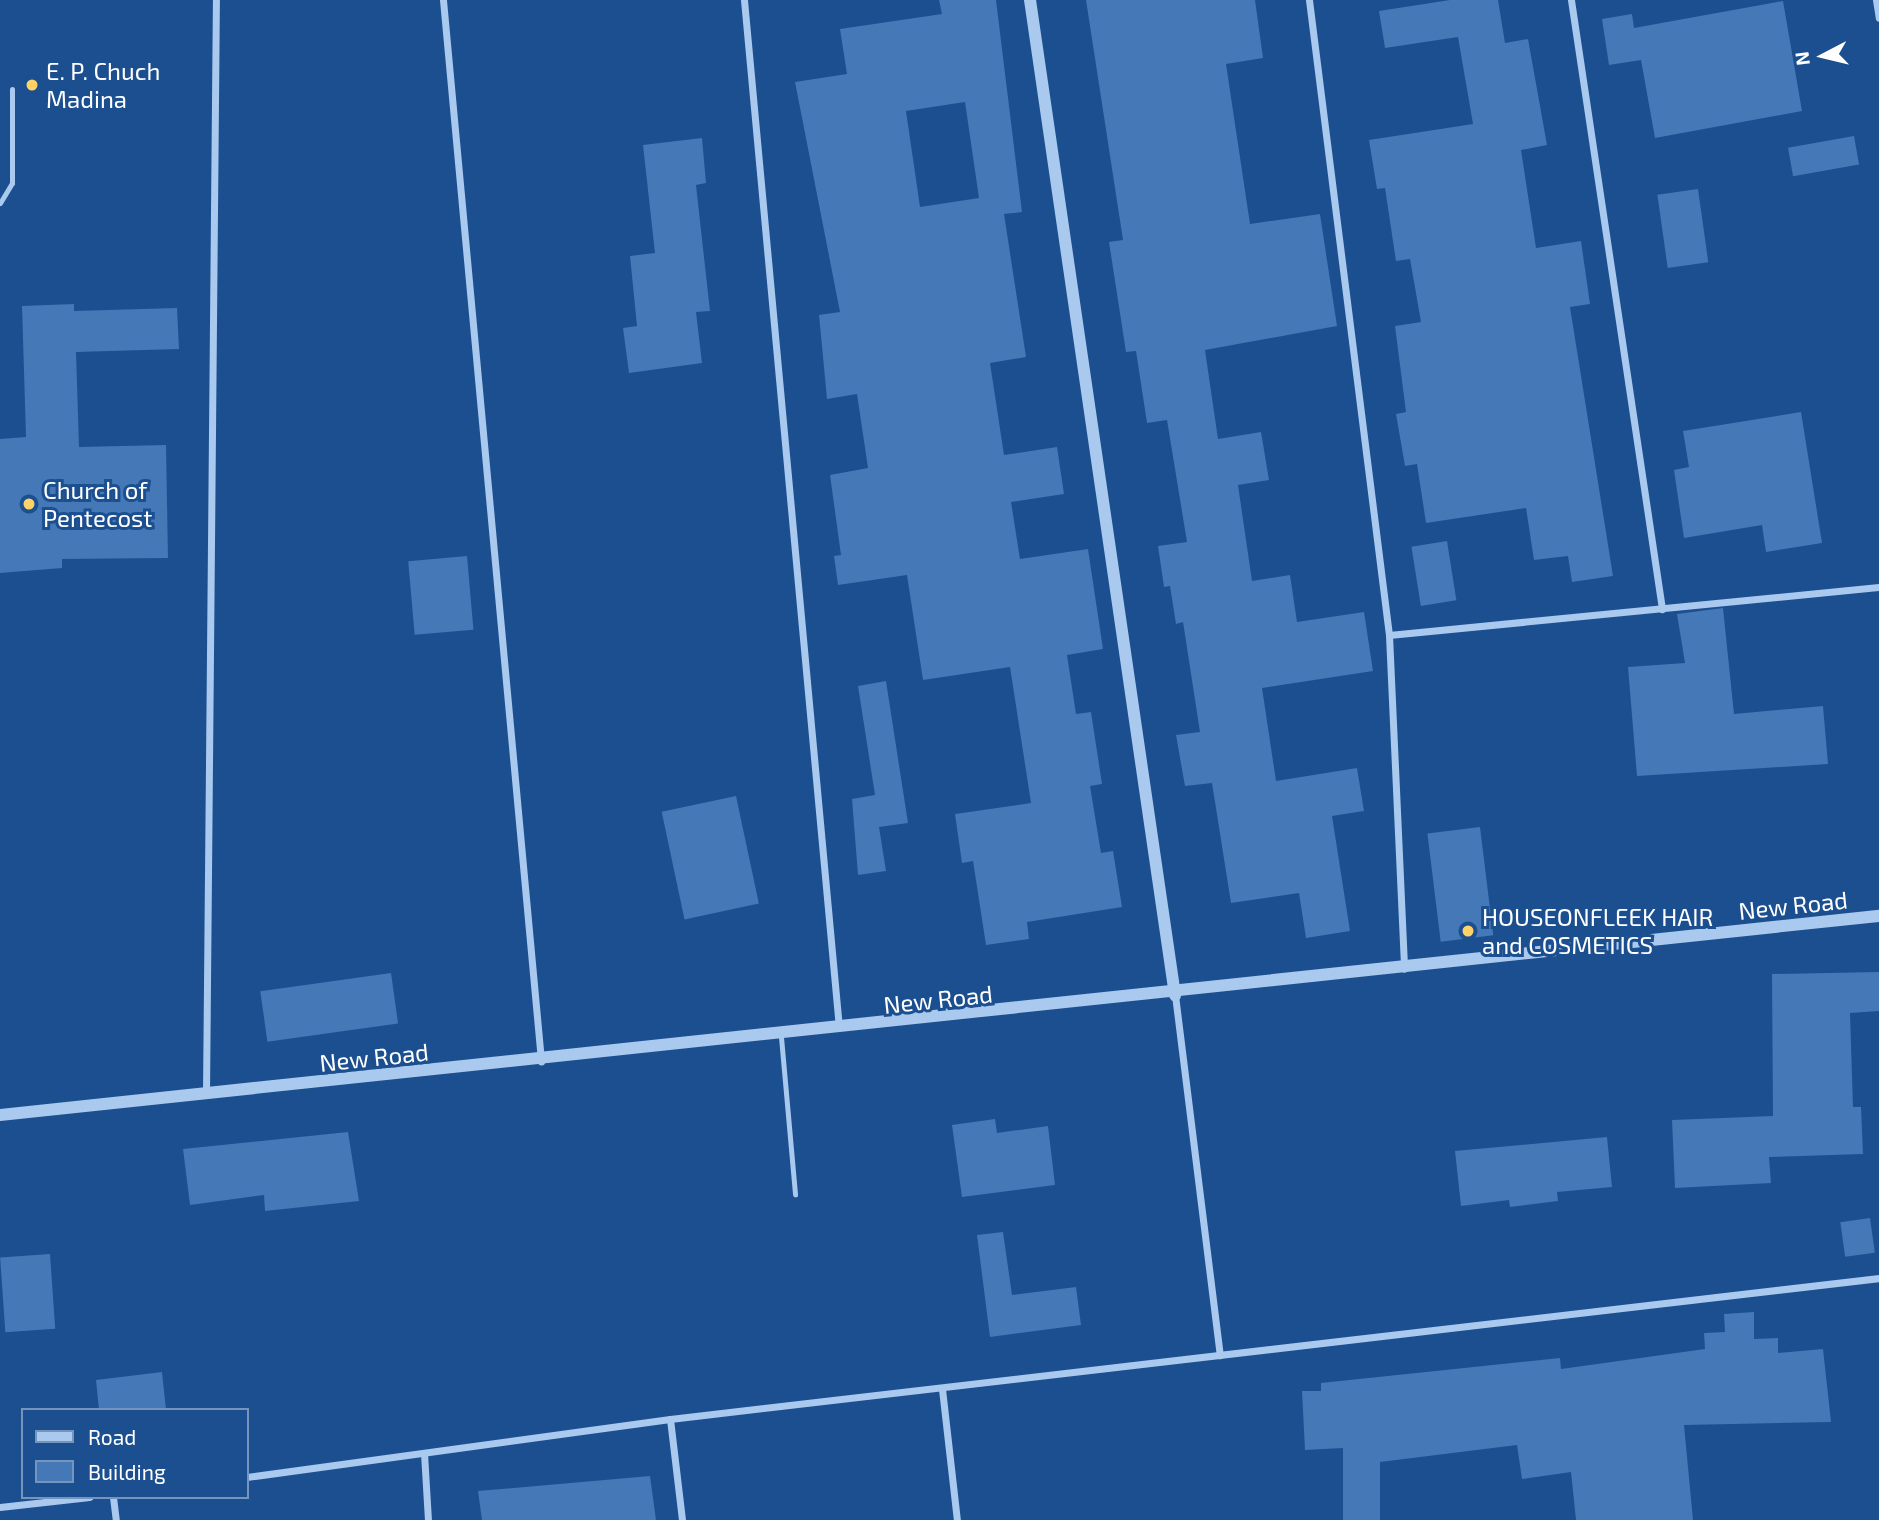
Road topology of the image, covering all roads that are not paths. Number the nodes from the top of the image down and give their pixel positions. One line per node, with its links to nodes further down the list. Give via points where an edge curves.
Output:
1 (216, 0): 20 (street)
2 (443, 0): 19 (street, via 479,450)
3 (744, 0): 17 (street)
4 (1030, 0): 16 (street)
5 (1309, 0): 13 (street)
6 (1571, 0): 12 (street)
7 (1876, 0): 8 (street)
8 (1879, 18)
9 (12, 89): 10 (lane, via 12,183)
10 (0, 203)
11 (1879, 587): 12 (street)
12 (1662, 609): 13 (street)
13 (1390, 635): 15 (street)
14 (1879, 916): 15 (street, New Road)
15 (1404, 970): 16 (street, New Road)
16 (1175, 995): 17 (street, New Road); 24 (street)
17 (840, 1031): 18 (street, New Road)
18 (781, 1037): 19 (street, New Road); 22 (lane)
19 (541, 1062): 20 (street, New Road)
20 (206, 1094): 21 (street, New Road)
21 (0, 1115)
22 (795, 1194)
23 (1879, 1278): 24 (street)
24 (1220, 1355): 25 (street)
25 (942, 1389): 26 (street); 35 (street)
26 (670, 1419): 27 (street); 34 (street)
27 (424, 1453): 28 (street); 33 (street)
28 (248, 1477)
29 (71, 1499): 31 (street)
30 (113, 1499): 32 (street)
31 (0, 1507)
32 (116, 1520)
33 (428, 1520)
34 (682, 1520)
35 (957, 1520)

